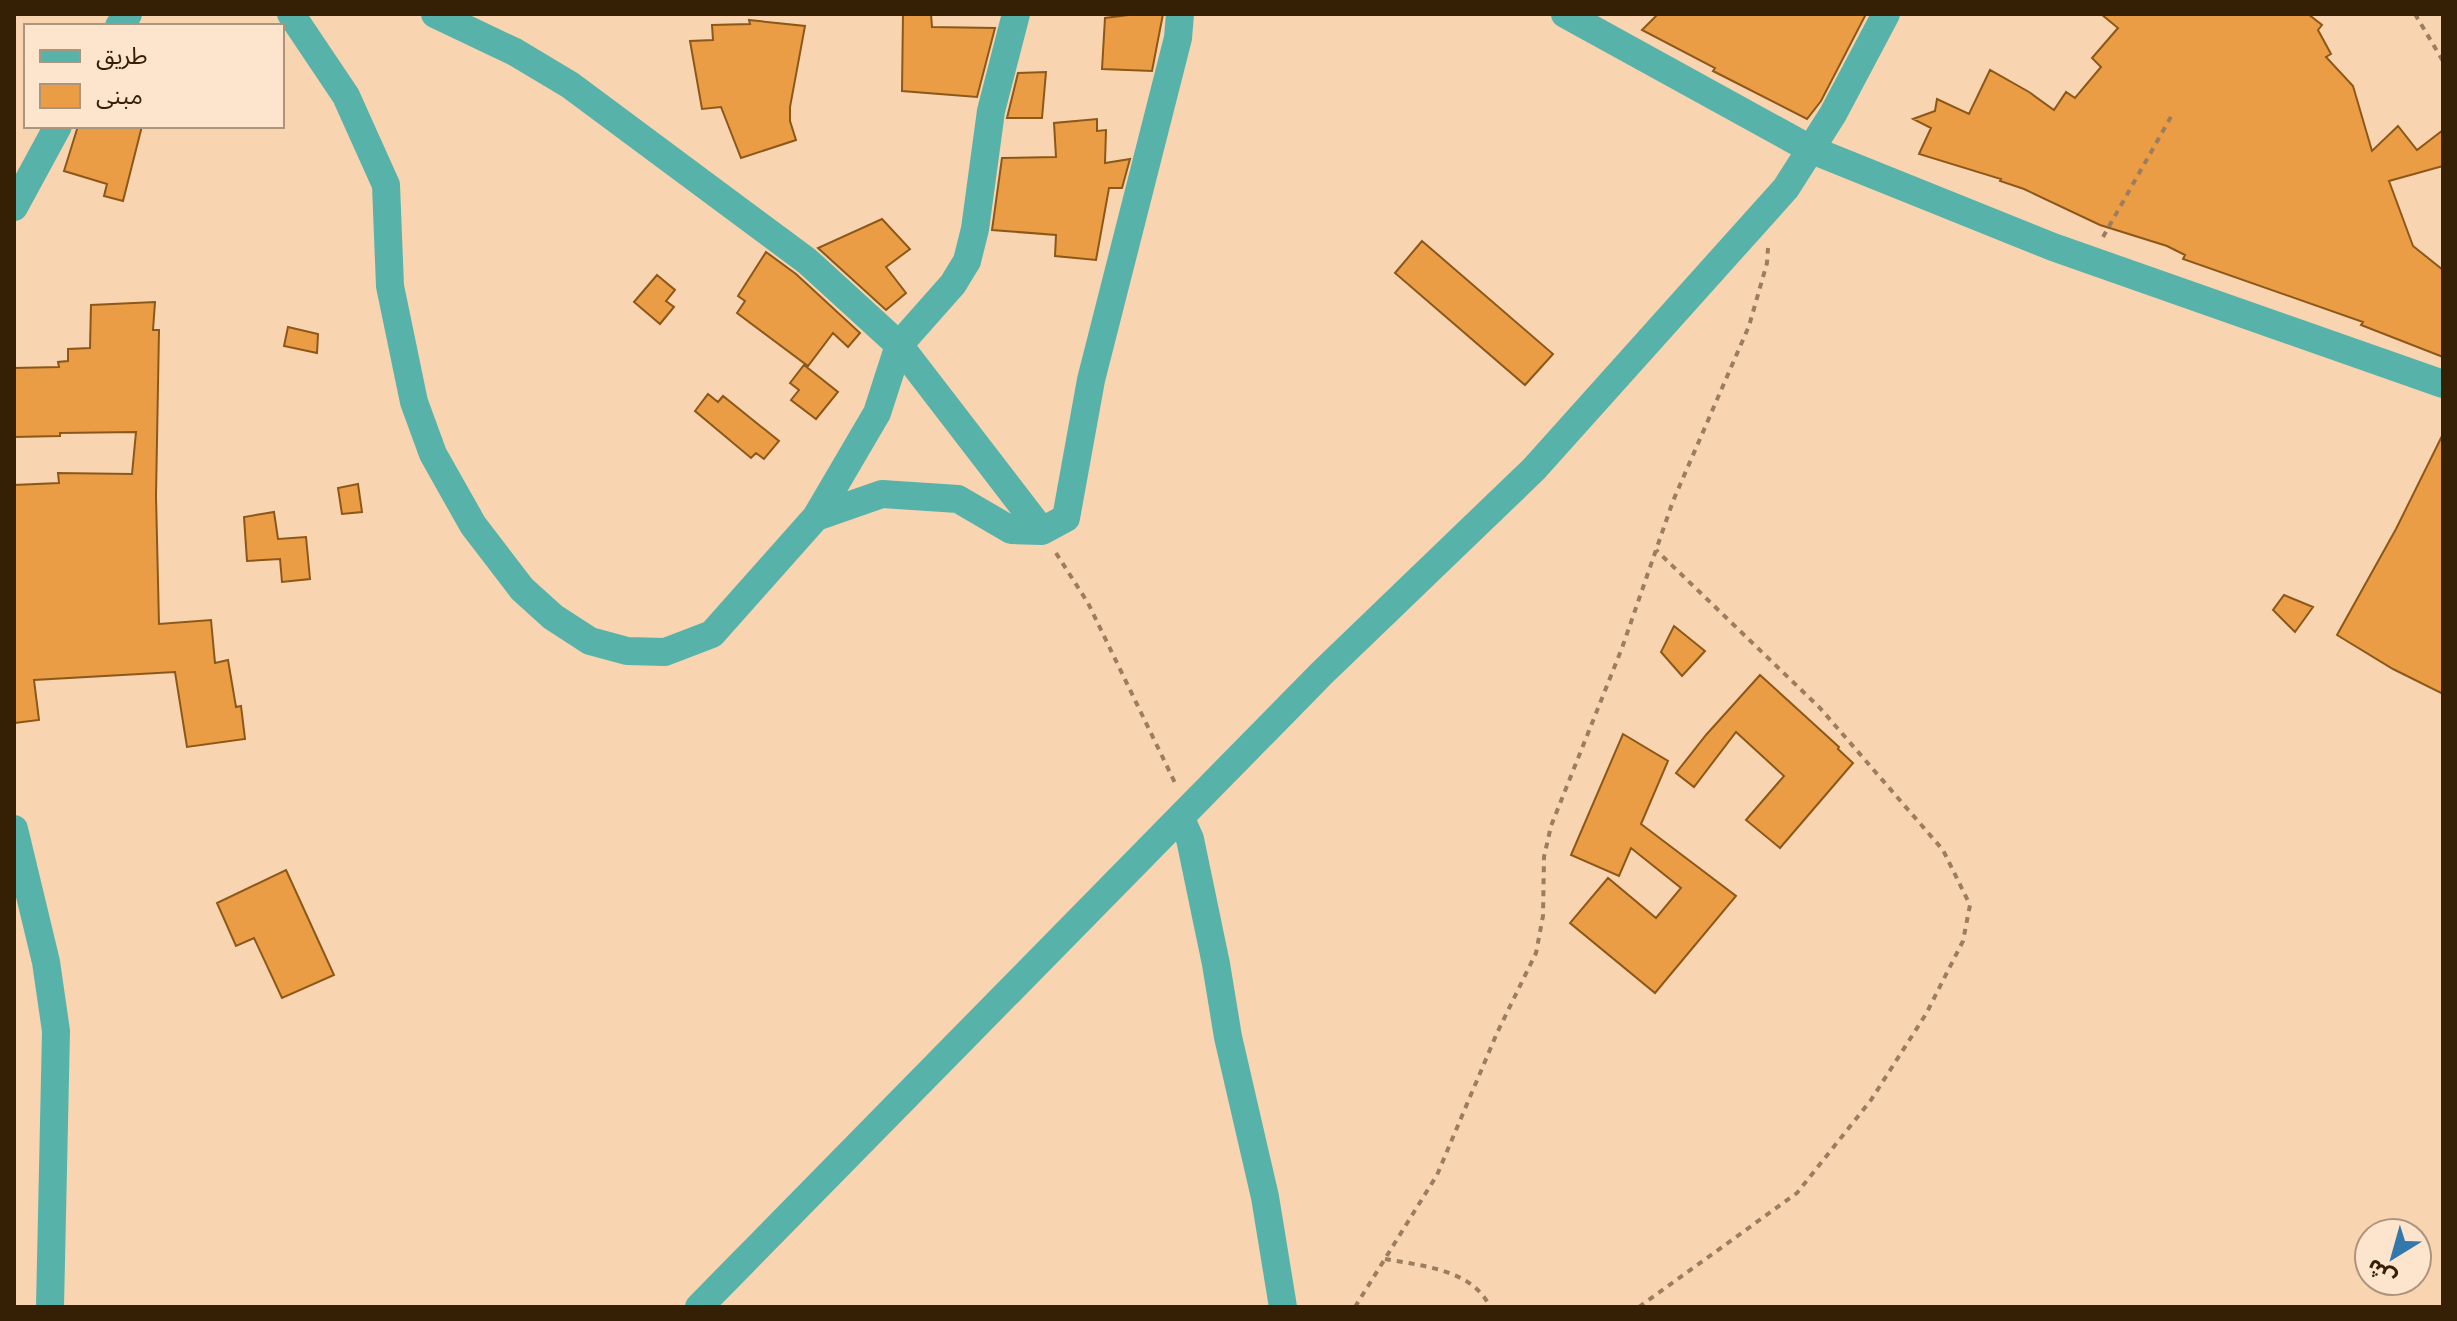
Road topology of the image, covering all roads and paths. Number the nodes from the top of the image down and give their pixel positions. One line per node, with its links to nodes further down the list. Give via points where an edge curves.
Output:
1 (291, 14): 17 (street, via 346,96 386,185 390,286 414,402 433,454 473,525 522,589 590,641 627,651 665,652 712,634)
2 (435, 14): 15 (street, via 570,85 807,261)
3 (1016, 14): 15 (street, via 991,111 967,261)
4 (1180, 14): 18 (street, via 1091,380 1066,518)
5 (1565, 14): 11 (street)
6 (1886, 14): 11 (street)
7 (2415, 14): 8 (path)
8 (2443, 61)
9 (2172, 115): 14 (path)
10 (57, 128): 12 (street)
11 (1812, 150): 13 (street); 14 (street)
12 (14, 207)
13 (1771, 207): 19 (path, via 1767,263 1749,326); 20 (street, via 1534,469 1322,673)
14 (2091, 260): 16 (street)
15 (899, 345): 17 (street, via 877,413); 18 (street)
16 (2443, 384)
17 (816, 517): 18 (street, via 882,494 958,499 1011,530)
18 (1042, 531): 20 (path, via 1088,603)
19 (1656, 550): 22 (path, via 1551,826 1536,953 1437,1175); 28 (path, via 1820,708 1943,850 1970,905 1963,941 1926,1014 1871,1100 1797,1193)
20 (1185, 815): 24 (street); 25 (street)
21 (14, 829): 23 (street, via 46,962 56,1031)
22 (1383, 1259): 26 (path); 27 (path, via 1456,1274 1484,1294)
23 (50, 1307)
24 (699, 1307)
25 (1283, 1307)
26 (1355, 1307)
27 (1490, 1307)
28 (1639, 1307)

